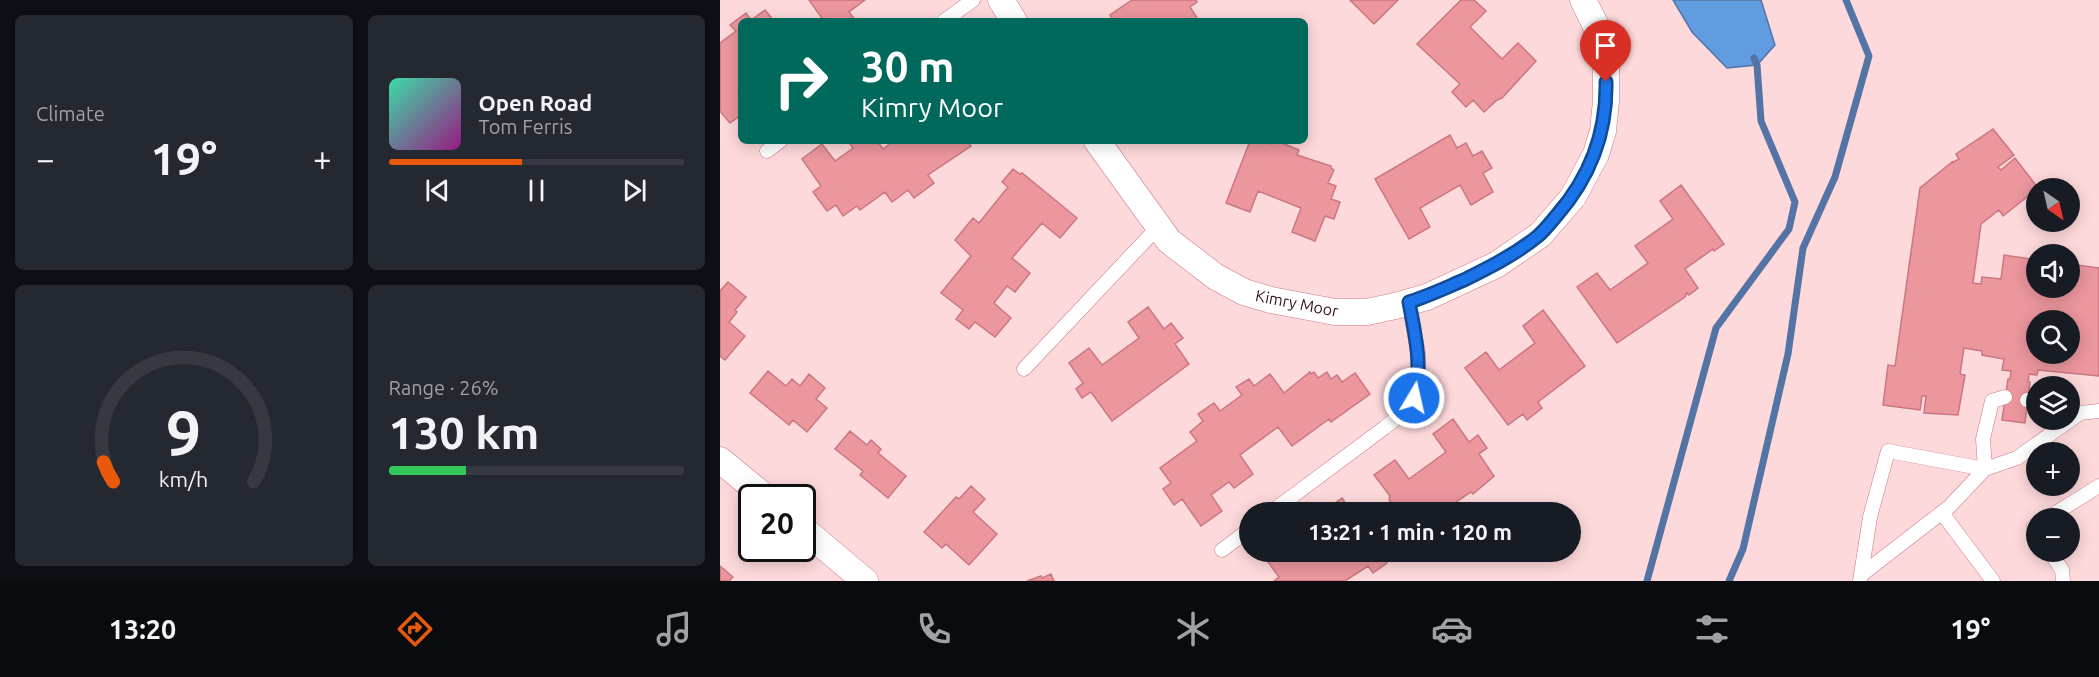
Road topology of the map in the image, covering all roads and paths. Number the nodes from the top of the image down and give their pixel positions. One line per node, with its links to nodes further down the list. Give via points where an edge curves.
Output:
1 (972, 0): 4 (lane)
2 (1000, 0): 5 (street)
3 (1583, 0): 10 (street, Kimry Moor, via 1595,24 1606,63 1606,101 1596,154 1573,197 1540,235 1496,265)
4 (948, 18)
5 (1012, 18)
6 (776, 144): 8 (lane)
7 (1099, 144): 9 (street, Kimry Moor)
8 (767, 151)
9 (1158, 226): 10 (street, Kimry Moor, via 1169,241 1216,277 1244,292 1335,312 1367,312); 11 (lane)
10 (1409, 302): 20 (lane, via 1418,353 1419,381 1414,398 1404,412)
11 (1024, 369)
12 (2005, 397): 17 (lane, via 1992,401 1983,439)
13 (2099, 411): 14 (lane)
14 (2080, 412)
15 (2052, 430): 17 (lane, via 2017,458)
16 (720, 460): 18 (street)
17 (1985, 469): 22 (lane); 27 (lane, via 1888,451 1870,517)
18 (749, 484)
19 (2099, 486): 21 (lane)
20 (1285, 502)
21 (2064, 508)
22 (1942, 513): 27 (lane); 29 (lane)
23 (1239, 537): 25 (lane)
24 (816, 540): 28 (street)
25 (1222, 550)
26 (2057, 562): 30 (lane)
27 (1861, 578)
28 (865, 581)
29 (1993, 581)
30 (2063, 581)

